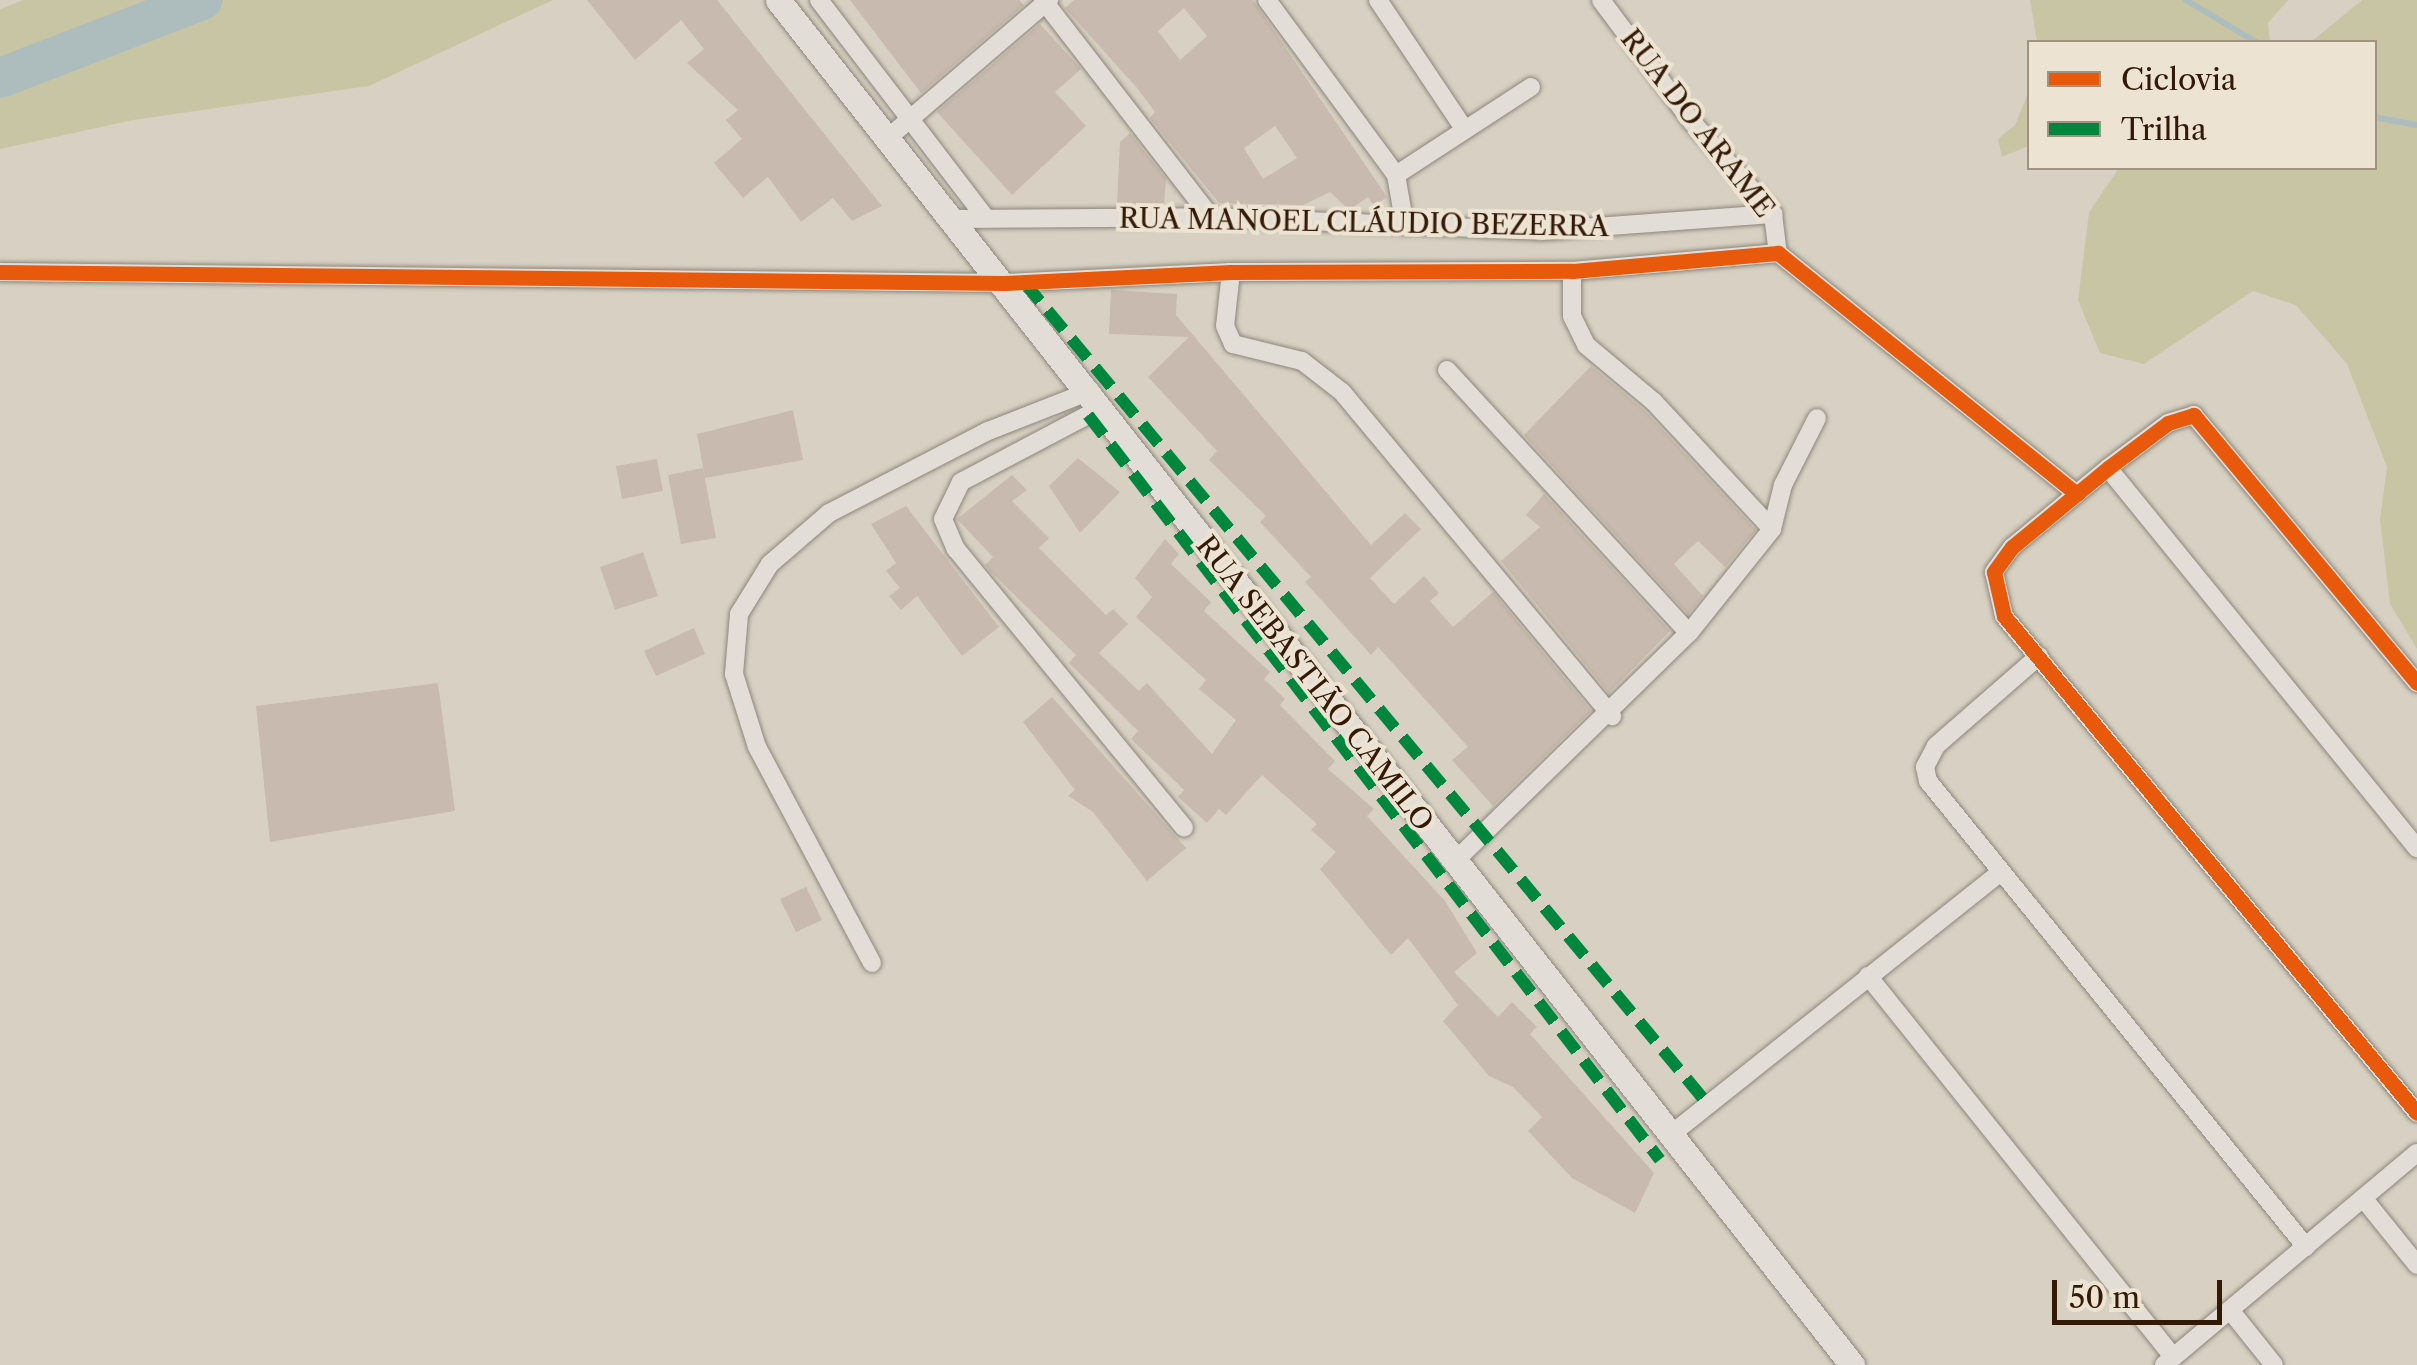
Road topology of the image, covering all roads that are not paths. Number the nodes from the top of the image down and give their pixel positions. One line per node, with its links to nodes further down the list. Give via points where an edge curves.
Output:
1 (778, 0): 10 (main road, RUA SEBASTIÃO CAMILO)
2 (819, 0): 8 (street)
3 (1266, 0): 11 (street)
4 (1378, 0): 9 (street)
5 (1601, 0): 12 (street, RUA DO ARAME, via 1692,122)
6 (1045, 1): 8 (street); 14 (street)
7 (1531, 87): 9 (street)
8 (914, 118): 10 (street); 13 (street)
9 (1466, 130): 11 (street)
10 (888, 137): 15 (main road, RUA SEBASTIÃO CAMILO)
11 (1396, 176): 16 (street)
12 (1773, 214): 16 (street, RUA MANOEL CLÁUDIO BEZERRA, via 1541,231); 17 (street, RUA DO ARAME)
13 (984, 216): 14 (street, RUA MANOEL CLÁUDIO BEZERRA); 15 (street, RUA MANOEL CLÁUDIO BEZERRA)
14 (1211, 217): 16 (street, RUA MANOEL CLÁUDIO BEZERRA)
15 (954, 219): 21 (main road, RUA SEBASTIÃO CAMILO)
16 (1406, 226)
17 (1778, 253): 18 (street); 26 (street)
18 (1572, 271): 20 (street); 27 (street, via 1572,316 1586,345 1654,402)
19 (0, 272): 21 (street)
20 (1231, 272): 21 (street); 31 (street, via 1225,326 1233,344 1302,361 1342,392)
21 (1004, 283): 23 (main road, RUA SEBASTIÃO CAMILO)
22 (1447, 370): 28 (street)
23 (1096, 399): 32 (street, via 960,482 943,519 956,548); 34 (main road, RUA SEBASTIÃO CAMILO); 36 (street, via 988,431 829,513 770,564 738,614 734,674 752,734)
24 (1817, 418): 27 (street, via 1783,485)
25 (2108, 468): 26 (street); 30 (street, via 2168,422 2200,418); 33 (street)
26 (2077, 494): 29 (street, via 1994,572 1995,600)
27 (1772, 529): 28 (street)
28 (1689, 633): 31 (street)
29 (2039, 656): 35 (street, via 1936,746 1924,768 1934,794); 38 (street)
30 (2417, 683)
31 (1612, 716): 34 (street)
32 (1184, 828)
33 (2417, 848)
34 (1454, 862): 39 (main road, RUA SEBASTIÃO CAMILO)
35 (1998, 874): 37 (street); 42 (street)
36 (872, 963)
37 (1868, 976): 39 (street); 45 (street)
38 (2417, 1113)
39 (1669, 1136): 46 (main road, RUA SEBASTIÃO CAMILO)
40 (2417, 1153): 41 (street)
41 (2363, 1198): 42 (street); 43 (street)
42 (2306, 1247): 44 (street)
43 (2417, 1265)
44 (2230, 1310): 45 (street); 47 (street)
45 (2168, 1361)
46 (1852, 1365)
47 (2274, 1365)

